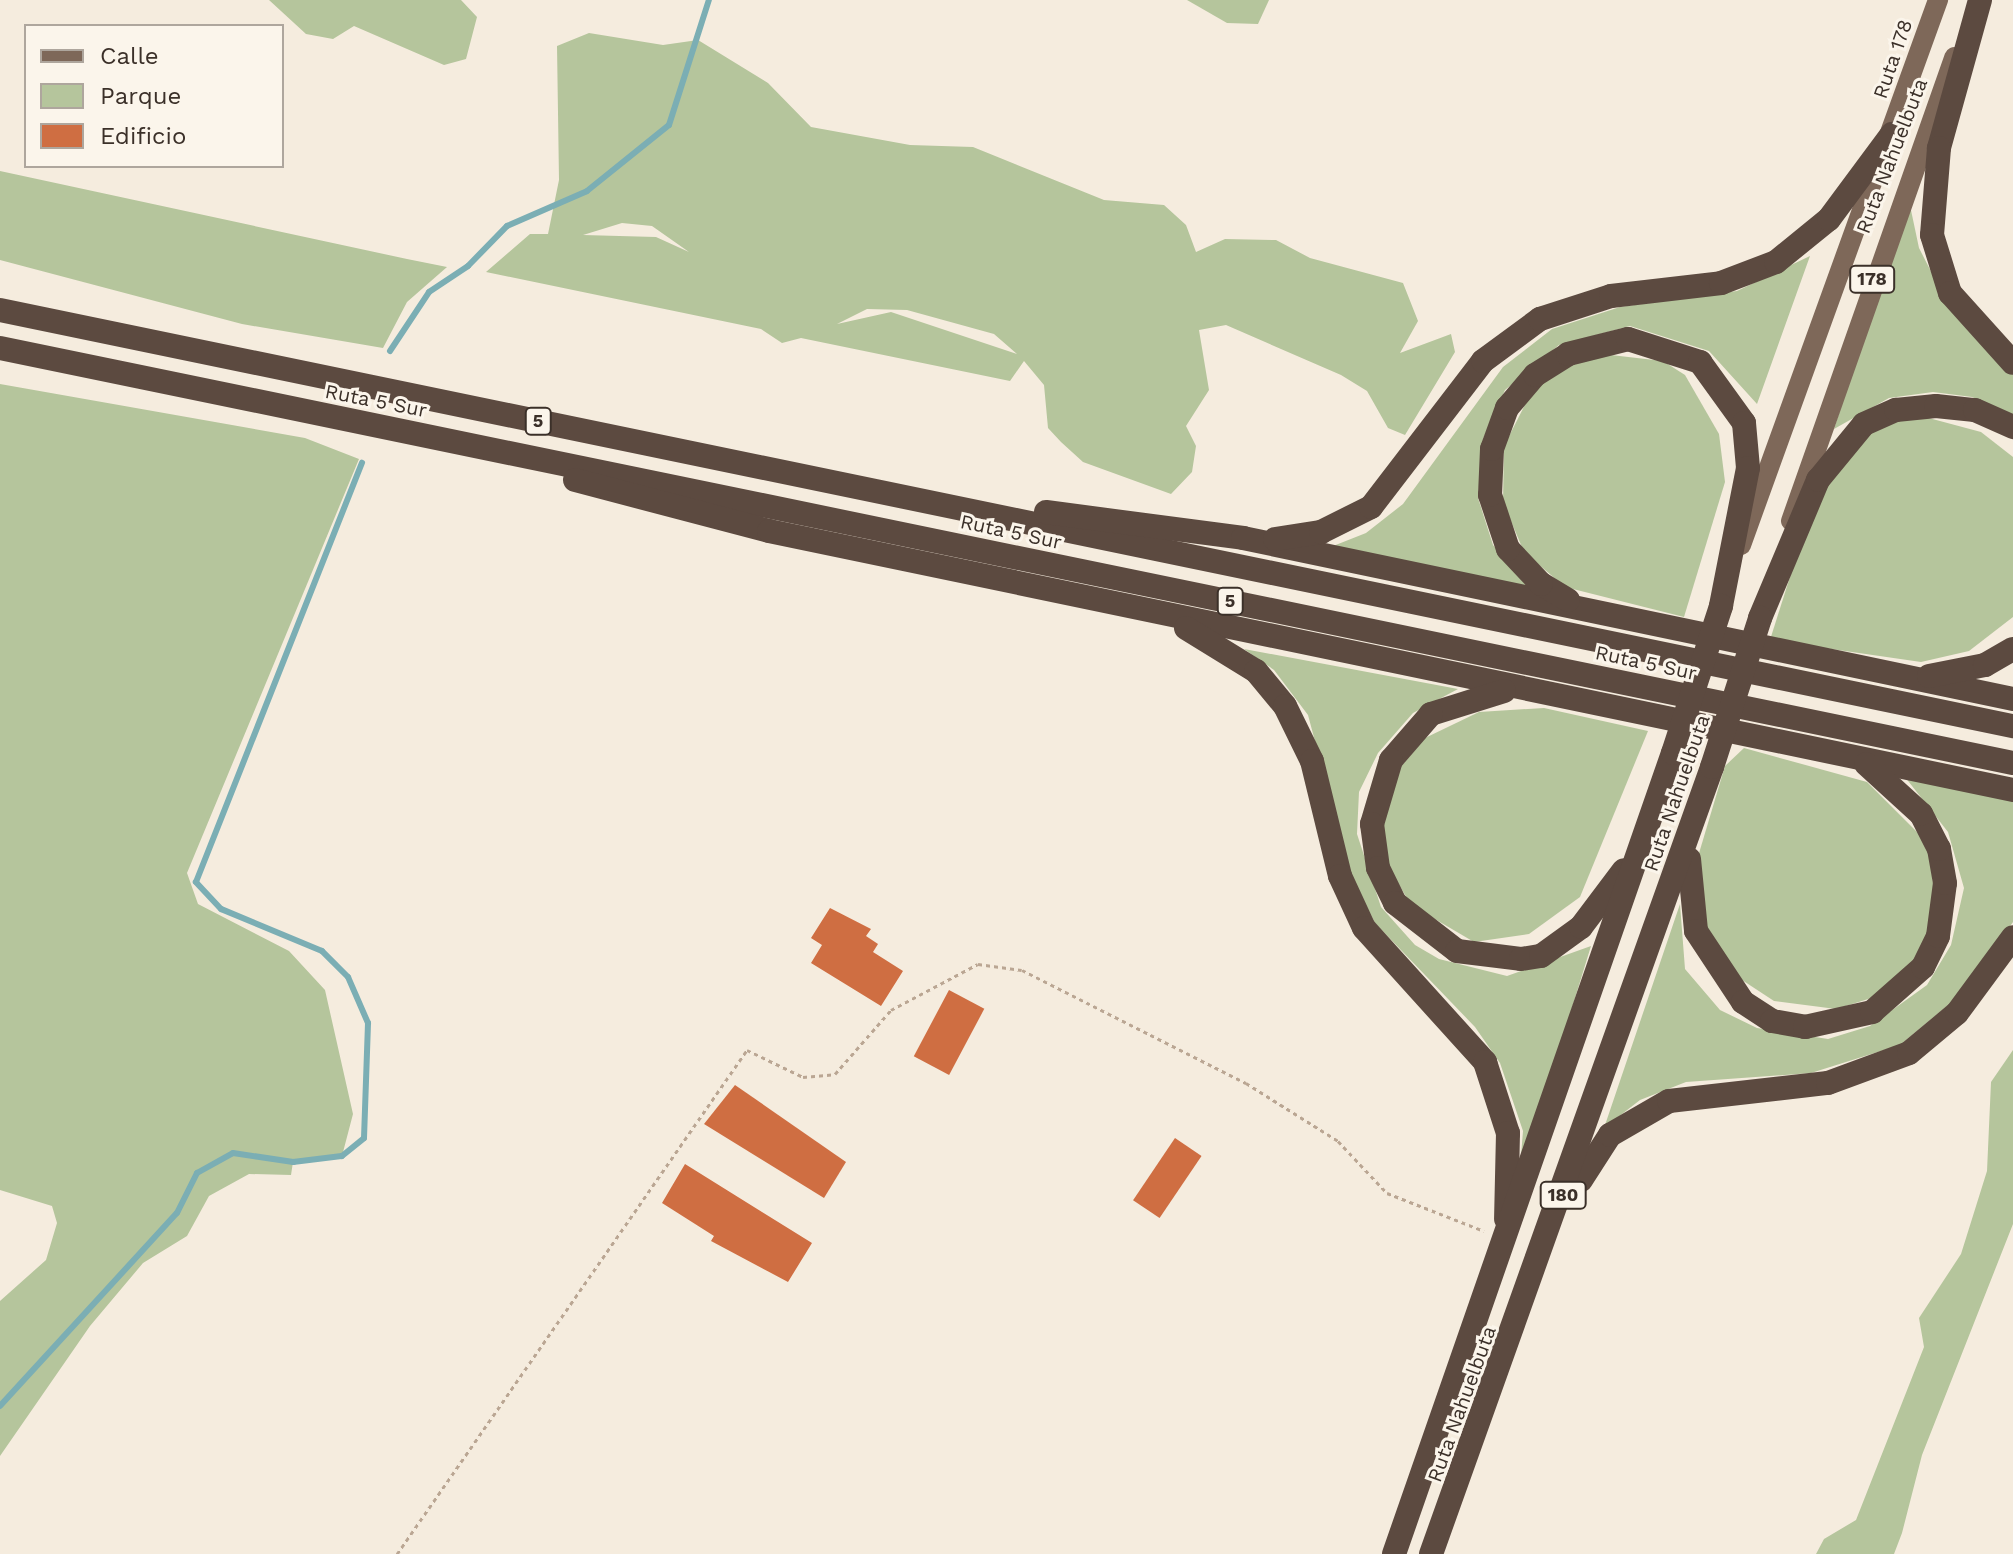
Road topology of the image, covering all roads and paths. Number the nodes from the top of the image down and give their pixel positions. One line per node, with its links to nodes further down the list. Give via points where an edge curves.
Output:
1 (1938, 0): 3 (main road, Ruta 178 / 178)
2 (1978, 0): 6 (highway, via 1939,148 1932,235 1950,293); 12 (main road, Ruta Nahuelbuta / 178, via 1815,440)
3 (1892, 134): 10 (highway, via 1829,219 1776,262 1721,283 1611,296 1540,319 1483,361 1371,507 1321,532); 11 (main road, Ruta Nahuelbuta / 178)
4 (0, 310): 9 (highway, Ruta 5 Sur / 5)
5 (0, 348): 8 (highway, Ruta 5 Sur / 5)
6 (2013, 363)
7 (2013, 427): 12 (highway, via 1975,410 1936,406 1896,410 1864,424 1831,458)
8 (447, 440): 13 (highway, via 719,519); 22 (highway, Ruta 5 Sur / 5)
9 (929, 502): 10 (highway); 19 (highway, Ruta 5 Sur / 5)
10 (1243, 538): 14 (highway)
11 (1734, 563): 14 (highway, via 1747,440 1715,375 1682,351 1646,340 1609,340 1568,354 1535,375 1507,408 1492,449 1490,495 1520,565 1557,594); 20 (highway, Ruta Nahuelbuta / 178, bridge)
12 (1779, 563): 23 (highway, Ruta Nahuelbuta / 178, bridge)
13 (1143, 611): 17 (highway); 28 (highway, via 1237,657 1285,706 1312,761 1340,876 1364,928 1466,1034 1499,1095 1510,1173)
14 (1611, 617): 16 (highway)
15 (2013, 649): 16 (highway, via 1949,675)
16 (1874, 672): 18 (highway)
17 (1523, 689): 21 (highway); 26 (highway, via 1460,700 1431,714 1391,760 1372,824 1378,868 1395,903 1457,951 1500,960 1541,956 1581,927)
18 (2013, 699)
19 (2013, 726)
20 (1673, 753): 26 (highway, Ruta Nahuelbuta / 180)
21 (1849, 756): 24 (highway); 25 (highway, via 1896,785 1921,814 1939,849 1945,883 1943,919 1927,959 1900,993 1872,1012 1805,1027 1772,1021 1743,1002 1696,931)
22 (2013, 763)
23 (1712, 767): 25 (highway, Ruta Nahuelbuta / 180)
24 (2013, 790)
25 (1690, 834): 30 (highway, Ruta Nahuelbuta / 180)
26 (1641, 845): 29 (highway, Ruta Nahuelbuta / 180)
27 (2013, 937): 30 (highway, via 1943,1028 1890,1063 1828,1083 1694,1094 1618,1128 1587,1166)
28 (1502, 1238): 29 (highway); 31 (path, via 1387,1193 1338,1141 1246,1083 1022,970 978,964 891,1010 835,1074 803,1077 747,1050)
29 (1497, 1272): 32 (highway, Ruta Nahuelbuta / 180)
30 (1509, 1348): 33 (highway, Ruta Nahuelbuta / 180)
31 (397, 1554)
32 (1394, 1554)
33 (1431, 1554)

